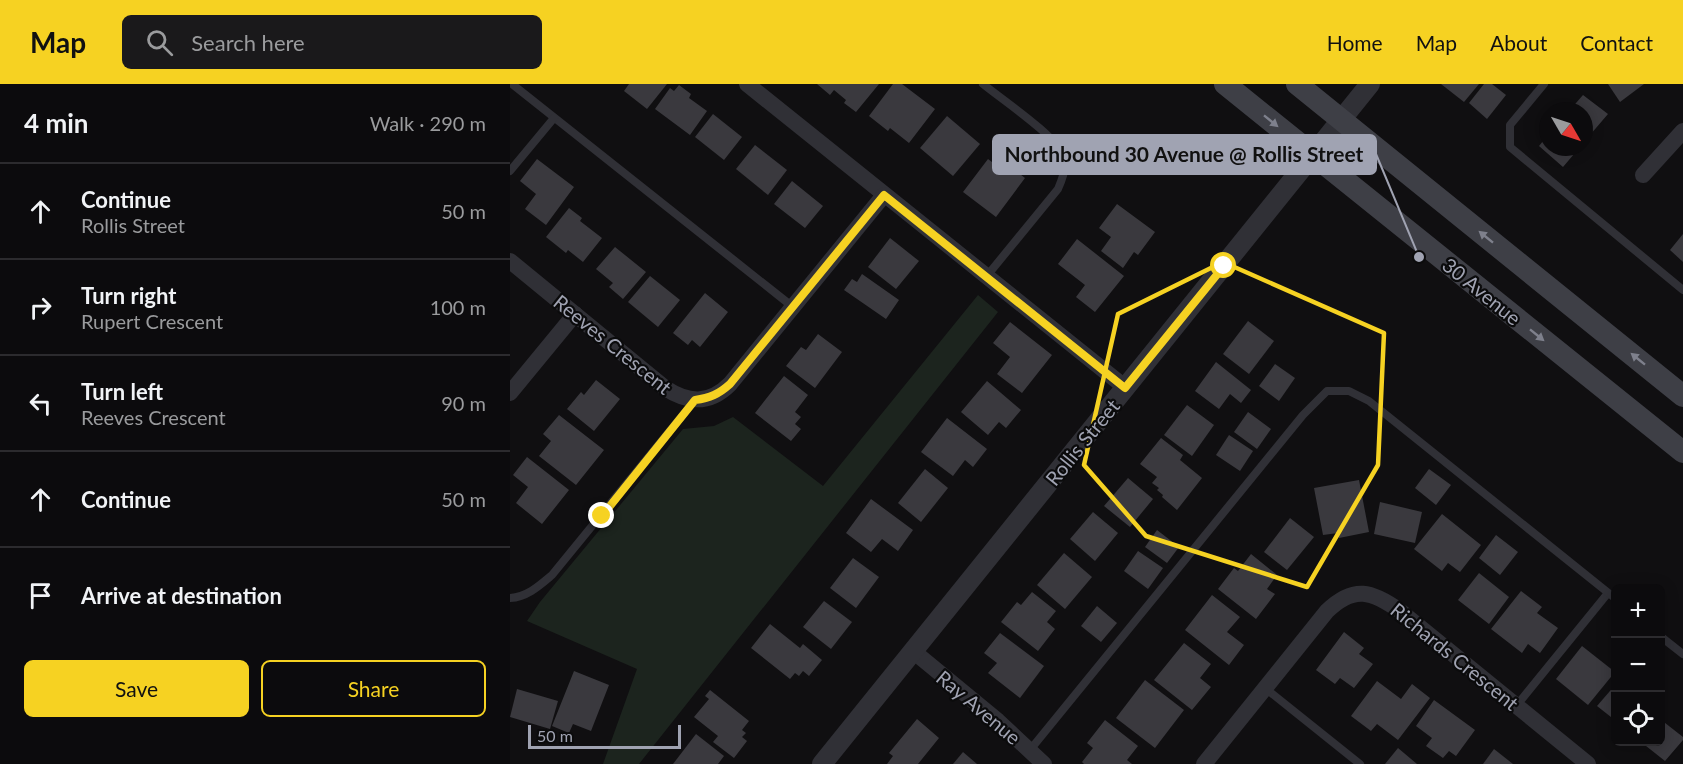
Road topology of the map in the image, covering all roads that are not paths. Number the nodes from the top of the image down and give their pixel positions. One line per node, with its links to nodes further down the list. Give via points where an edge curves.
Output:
1 (512, 84): 8 (lane)
2 (747, 84): 14 (street)
3 (982, 84): 16 (lane, via 1049,136 1065,159 1058,189)
4 (1225, 84): 11 (main road, 30 Avenue, one-way to 11)
5 (1298, 84): 9 (main road)
6 (1370, 84): 9 (street, Rollis Street)
7 (1544, 84): 17 (lane, via 1510,125 1510,147)
8 (554, 118): 12 (lane); 18 (lane)
9 (1341, 119): 11 (street, Rollis Street); 22 (main road, one-way to 9)
10 (1683, 130): 13 (street)
11 (1312, 155): 20 (street, Rollis Street); 24 (main road, 30 Avenue, one-way to 24)
12 (510, 171)
13 (1643, 175)
14 (884, 195): 16 (street); 18 (street, Reeves Crescent)
15 (510, 261): 19 (street, Reeves Crescent)
16 (986, 277): 20 (street)
17 (1683, 290)
18 (793, 307): 23 (street, Reeves Crescent, via 721,393)
19 (575, 314): 21 (street); 23 (street, Reeves Crescent, via 665,388 684,399)
20 (1125, 388): 29 (street, Rollis Street)
21 (510, 393)
22 (1683, 396)
23 (695, 400): 27 (lane, via 552,575 536,589)
24 (1683, 452)
25 (1608, 593): 26 (lane); 32 (lane); 33 (lane, via 1369,401 1349,391 1327,391)
26 (1611, 595)
27 (510, 598)
28 (1663, 638): 30 (lane)
29 (913, 651): 33 (street, Ray Avenue); 34 (street, Rollis Street)
30 (1683, 654)
31 (1265, 688): 32 (street, Richards Crescent, via 1335,603 1345,596 1364,593 1400,611); 36 (street, Richards Crescent); 37 (lane)
32 (1517, 705): 38 (street, Richards Crescent)
33 (1030, 750): 35 (street, Ray Avenue)
34 (825, 763)
35 (1044, 764)
36 (1203, 764)
37 (1360, 764)
38 (1588, 764)

